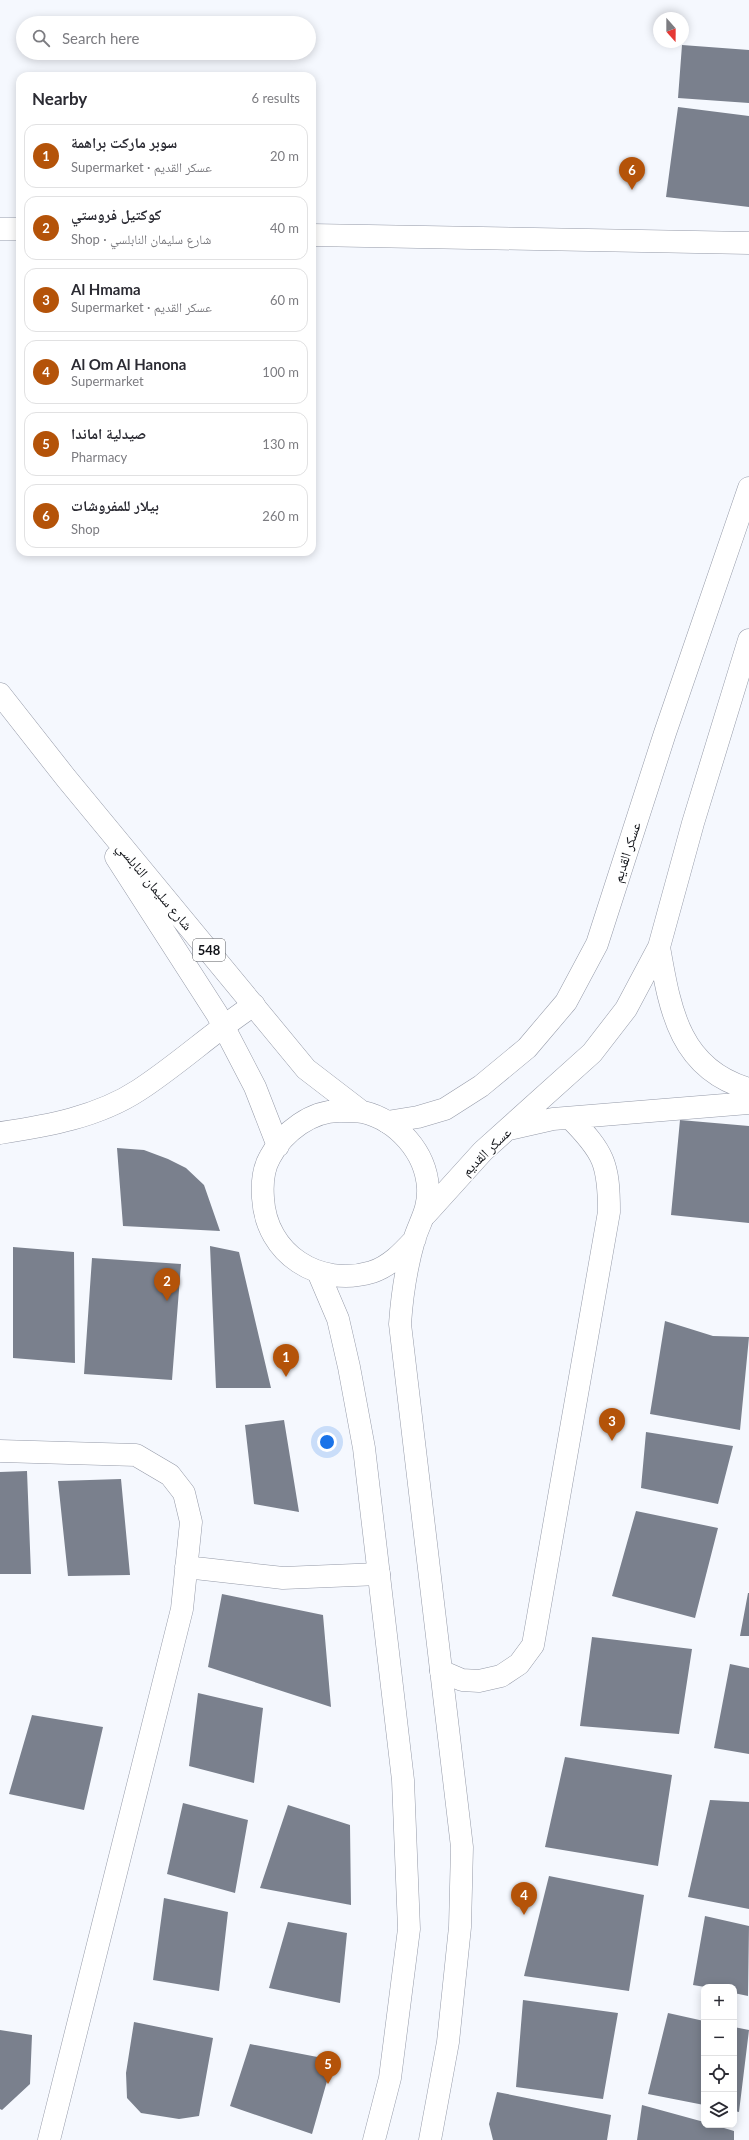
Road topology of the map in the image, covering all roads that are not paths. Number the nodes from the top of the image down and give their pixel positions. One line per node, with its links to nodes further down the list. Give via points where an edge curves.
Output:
1 (0, 228): 2 (street)
2 (16, 229)
3 (316, 235): 4 (street)
4 (749, 243)
5 (749, 488): 17 (street, عسكر القديم, via 665,733 597,944 566,1002 528,1048 481,1086 445,1109)
6 (749, 640): 7 (street, عسكر القديم)
7 (742, 683): 10 (street, عسكر القديم, via 693,823)
8 (0, 694): 9 (street, شارع سليمان النابلسي / 548)
9 (66, 778): 11 (street, شارع سليمان النابلسي / 548); 12 (street, شارع سليمان النابلسي / 548)
10 (659, 947): 13 (street, via 669,1004 680,1031 694,1054 714,1073); 18 (street, عسكر القديم, via 626,1008 592,1052)
11 (254, 1005): 12 (street); 15 (street, شارع سليمان النابلسي / 548, via 306,1069)
12 (222, 1025): 19 (street, via 138,1090 125,1097 91,1113 40,1127); 20 (street, شارع سليمان النابلسي / 548, via 256,1087)
13 (749, 1089)
14 (749, 1103): 16 (street)
15 (362, 1112): 17 (street); 20 (street, via 335,1111 309,1118 286,1134)
16 (570, 1118): 18 (street); 27 (street, via 588,1136 604,1160 609,1179 609,1212 533,1645 519,1664 501,1676 479,1681 462,1680)
17 (387, 1122): 21 (street, via 408,1138 422,1161 428,1187)
18 (508, 1129): 21 (street, عسكر القديم, via 483,1151)
19 (0, 1133)
20 (278, 1146): 23 (street, via 270,1157 262,1184 264,1212 274,1238 293,1259)
21 (426, 1214): 22 (street)
22 (415, 1239): 23 (street, via 397,1259 373,1272 346,1277); 27 (street, via 403,1284 400,1324)
23 (318, 1272): 26 (street, via 338,1319 349,1367 364,1448)
24 (0, 1451): 25 (street, via 136,1455 170,1475 184,1493 191,1522)
25 (186, 1568): 26 (street, via 283,1578); 28 (street, via 182,1609)
26 (379, 1574): 29 (street, via 403,1780 409,1929 390,2078)
27 (441, 1671): 30 (street, via 462,1847 460,1927 448,2042)
28 (49, 2140)
29 (374, 2140)
30 (430, 2140)

